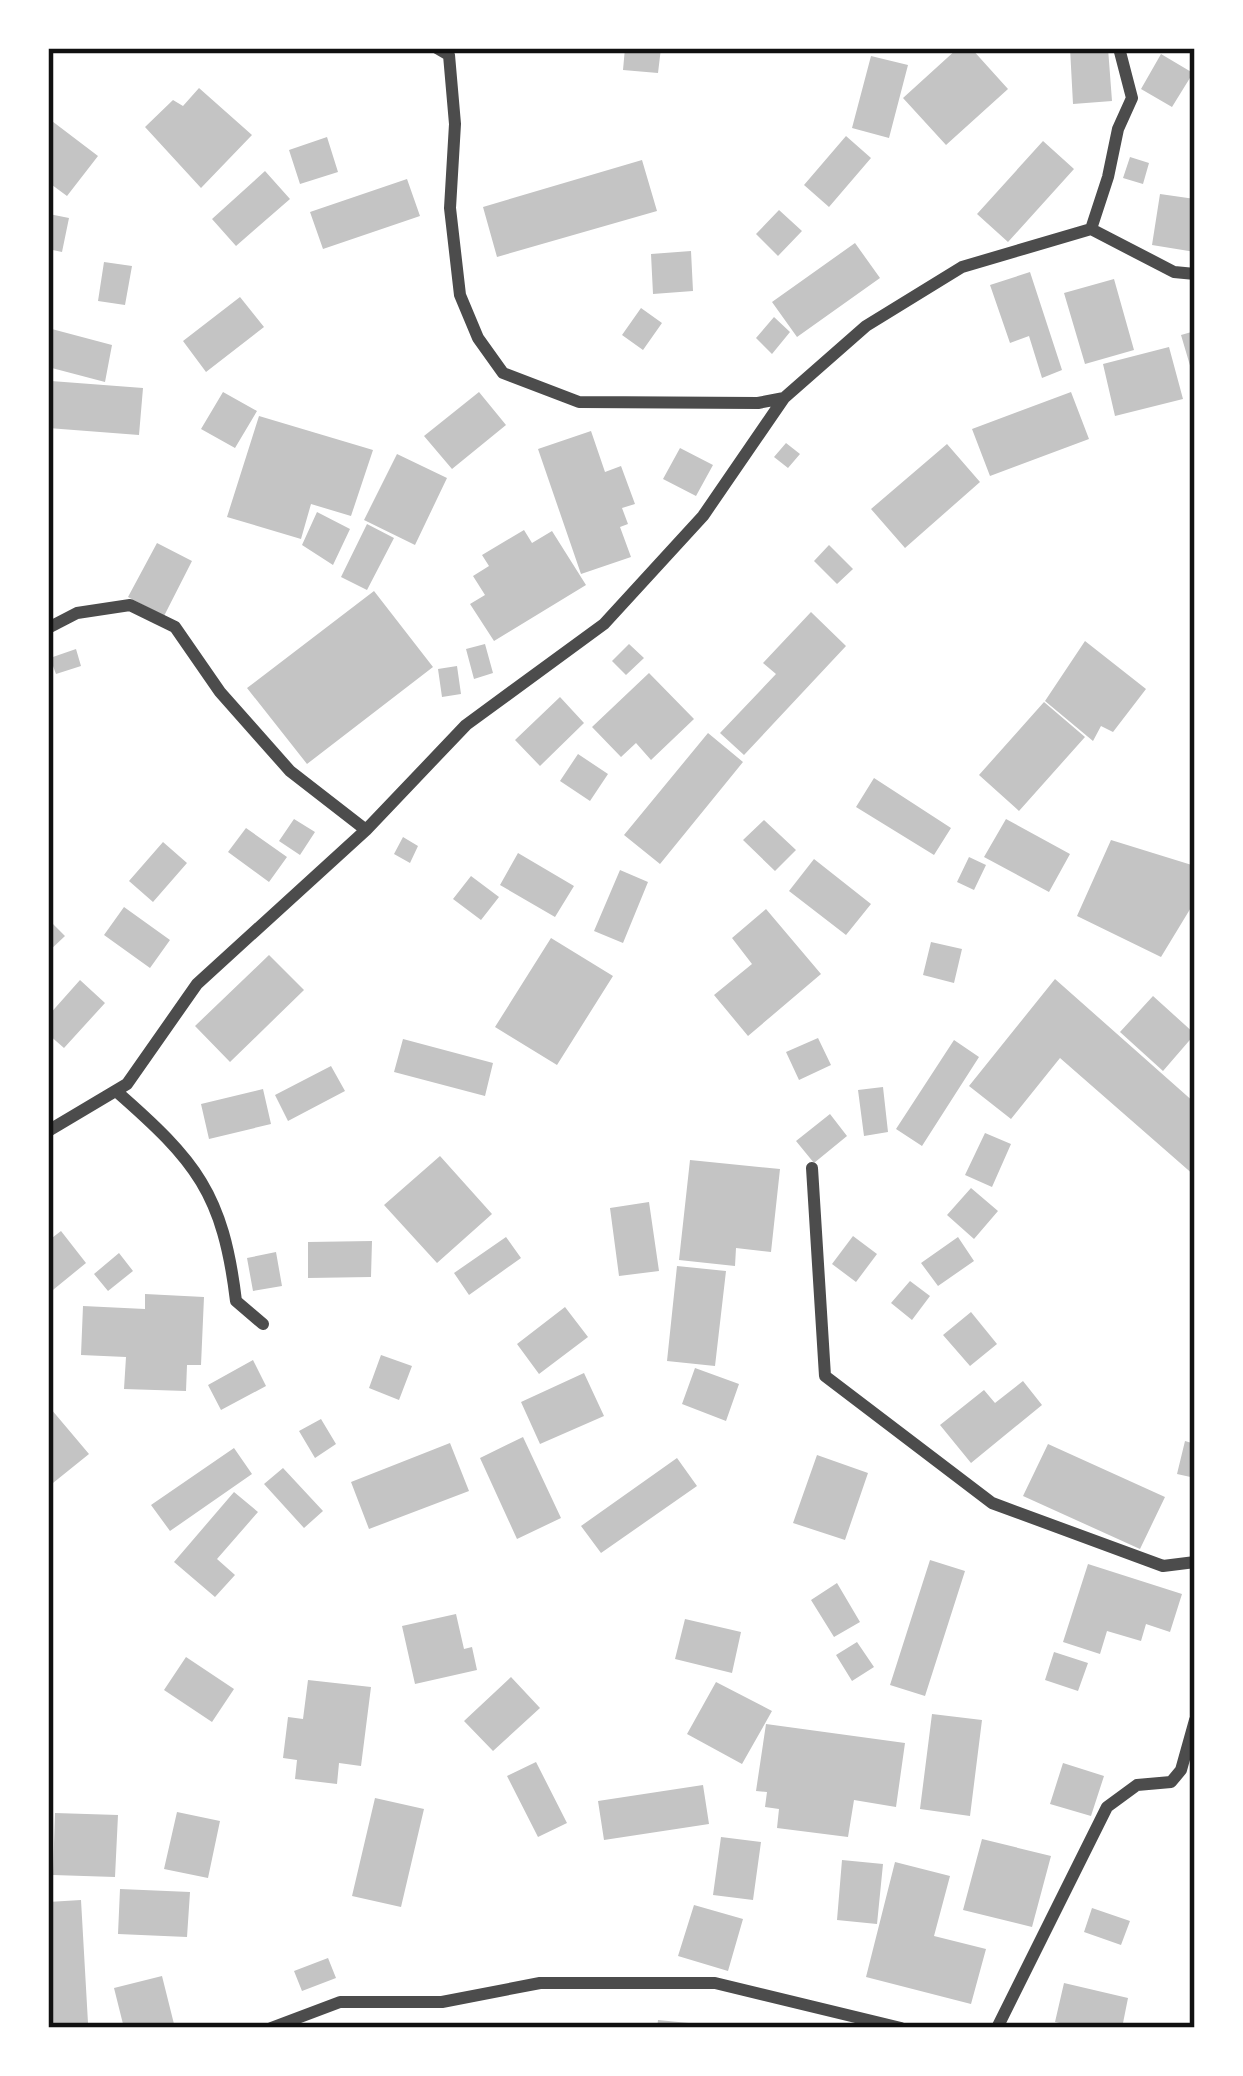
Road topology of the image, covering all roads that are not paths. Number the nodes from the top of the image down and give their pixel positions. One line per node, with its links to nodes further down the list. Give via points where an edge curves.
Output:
1 (437, 48): 5 (street, via 448,55 455,124 450,208 460,295 503,373 579,403)
2 (1119, 48): 3 (street, via 1132,98)
3 (1091, 229): 4 (street, via 1174,272); 5 (street, via 962,267 866,326)
4 (1195, 274)
5 (784, 398): 7 (street, via 703,516 604,624 466,725)
6 (48, 628): 7 (street, via 77,613 130,605 176,627 290,771)
7 (365, 830): 8 (street, via 196,984)
8 (116, 1090): 9 (street); 11 (street, via 165,1134 213,1196 236,1301)
9 (48, 1131)
10 (812, 1168): 12 (street, via 825,1376 992,1503 1163,1566)
11 (263, 1324)
12 (1195, 1562)
13 (1195, 1720): 16 (street, via 1171,1782 1137,1785 1107,1808)
14 (271, 2028): 15 (street, via 340,2002 442,2002 540,1984 649,1983 715,1983)
15 (901, 2028)
16 (997, 2028)

